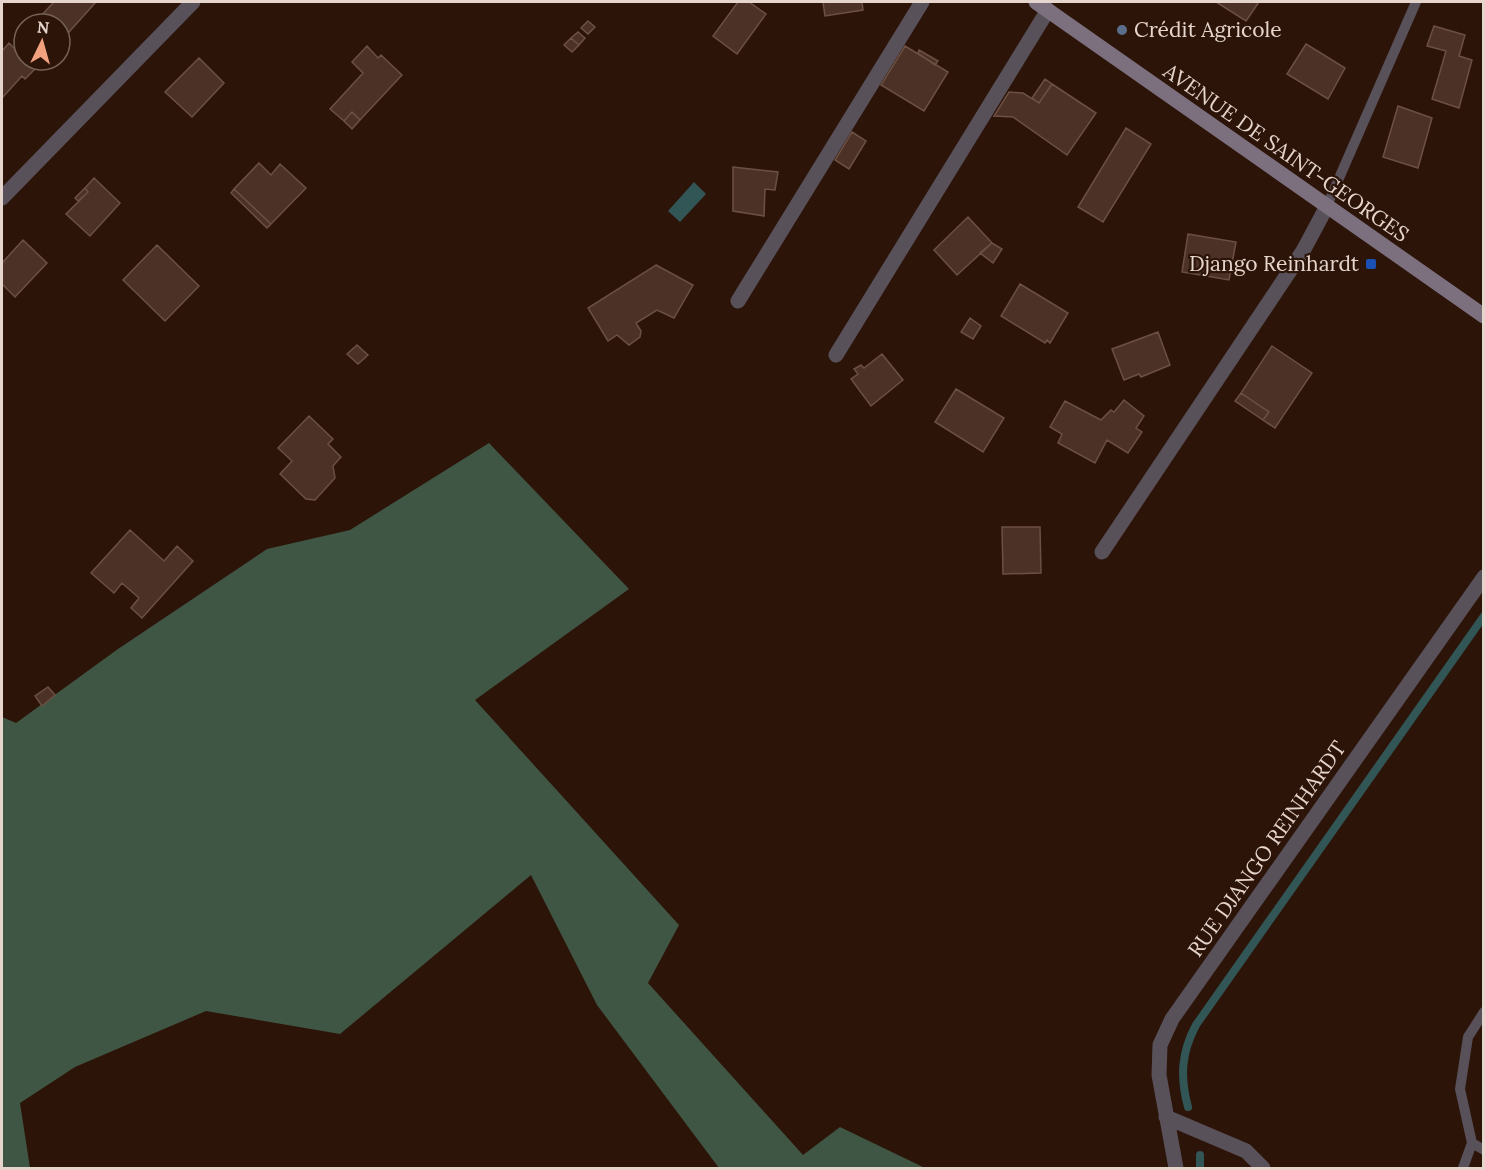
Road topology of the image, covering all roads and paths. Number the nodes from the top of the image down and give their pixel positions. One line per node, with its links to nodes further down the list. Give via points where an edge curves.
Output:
1 (193, 2): 5 (street)
2 (922, 2): 7 (street)
3 (1416, 2): 6 (lane)
4 (1042, 6): 6 (main road, AVENUE DE SAINT-GEORGES); 9 (street)
5 (2, 198)
6 (1326, 208): 8 (main road, AVENUE DE SAINT-GEORGES); 10 (street, via 1303,251)
7 (738, 301)
8 (1484, 316)
9 (836, 355)
10 (1102, 552)
11 (1484, 577): 13 (street, RUE DJANGO REINHARDT, via 1172,1019 1160,1046 1159,1075)
12 (1484, 1012): 14 (lane, via 1468,1037 1461,1089)
13 (1166, 1117): 16 (street, RUE DJANGO REINHARDT); 17 (street, via 1246,1151)
14 (1472, 1143): 15 (lane); 18 (lane)
15 (1484, 1150)
16 (1176, 1168)
17 (1263, 1168)
18 (1463, 1168)

